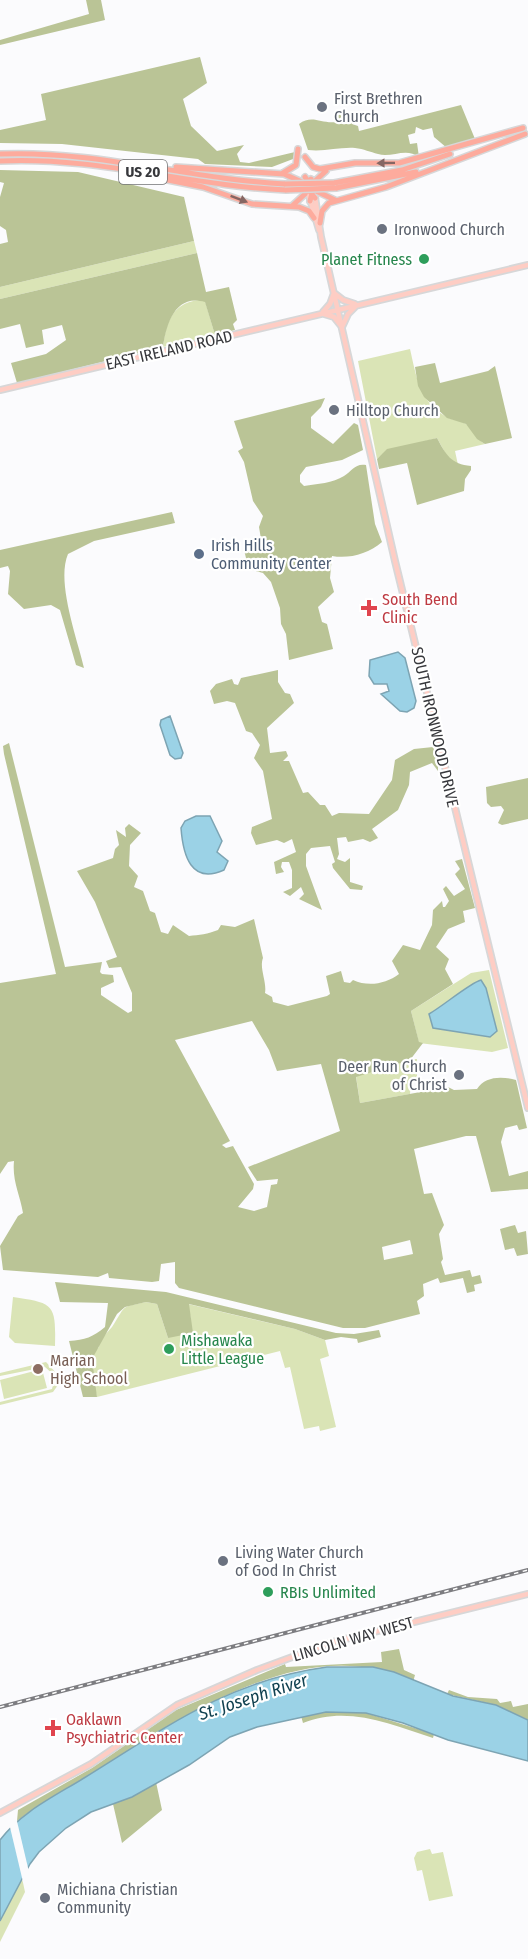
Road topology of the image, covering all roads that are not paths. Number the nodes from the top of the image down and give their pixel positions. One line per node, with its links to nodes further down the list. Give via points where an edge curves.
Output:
1 (526, 130): 8 (highway, one-way to 8, via 414,160); 11 (highway, US 20, bridge, via 402,170 335,185); 13 (highway, via 397,183)
2 (298, 149): 9 (highway, via 293,168)
3 (0, 154): 6 (highway, US 20, via 62,155)
4 (305, 157): 8 (highway, via 315,168)
5 (0, 161): 7 (highway, US 20, via 46,160)
6 (127, 163): 9 (highway); 11 (highway, US 20)
7 (101, 166): 11 (highway, US 20, via 231,186); 15 (highway, one-way to 15, via 203,187 252,204)
8 (333, 168): 12 (highway, via 318,175)
9 (278, 173): 12 (highway, via 296,178)
10 (308, 178): 12 (highway)
11 (285, 187)
12 (310, 188): 13 (highway, via 331,199); 14 (highway); 15 (highway, via 299,201)
13 (342, 199): 17 (highway, via 325,206)
14 (313, 200): 16 (main road); 17 (main road)
15 (287, 207): 16 (highway, via 305,209)
16 (314, 218): 18 (main road)
17 (320, 223): 18 (main road)
18 (321, 237): 20 (main road, SOUTH IRONWOOD DRIVE)
19 (528, 265): 21 (main road, EAST IRELAND ROAD)
20 (334, 293): 21 (main road); 22 (main road, SOUTH IRONWOOD DRIVE); 23 (main road)
21 (357, 305): 22 (main road, EAST IRELAND ROAD); 24 (main road)
22 (338, 309): 23 (main road, EAST IRELAND ROAD); 24 (main road, SOUTH IRONWOOD DRIVE)
23 (321, 314): 24 (main road, via 333,317); 25 (main road, EAST IRELAND ROAD)
24 (342, 327): 26 (main road, SOUTH IRONWOOD DRIVE)
25 (0, 390)
26 (528, 1108)
27 (528, 1594): 28 (main road, LINCOLN WAY WEST, via 333,1642 256,1670 177,1705 91,1764)
28 (0, 1814)

